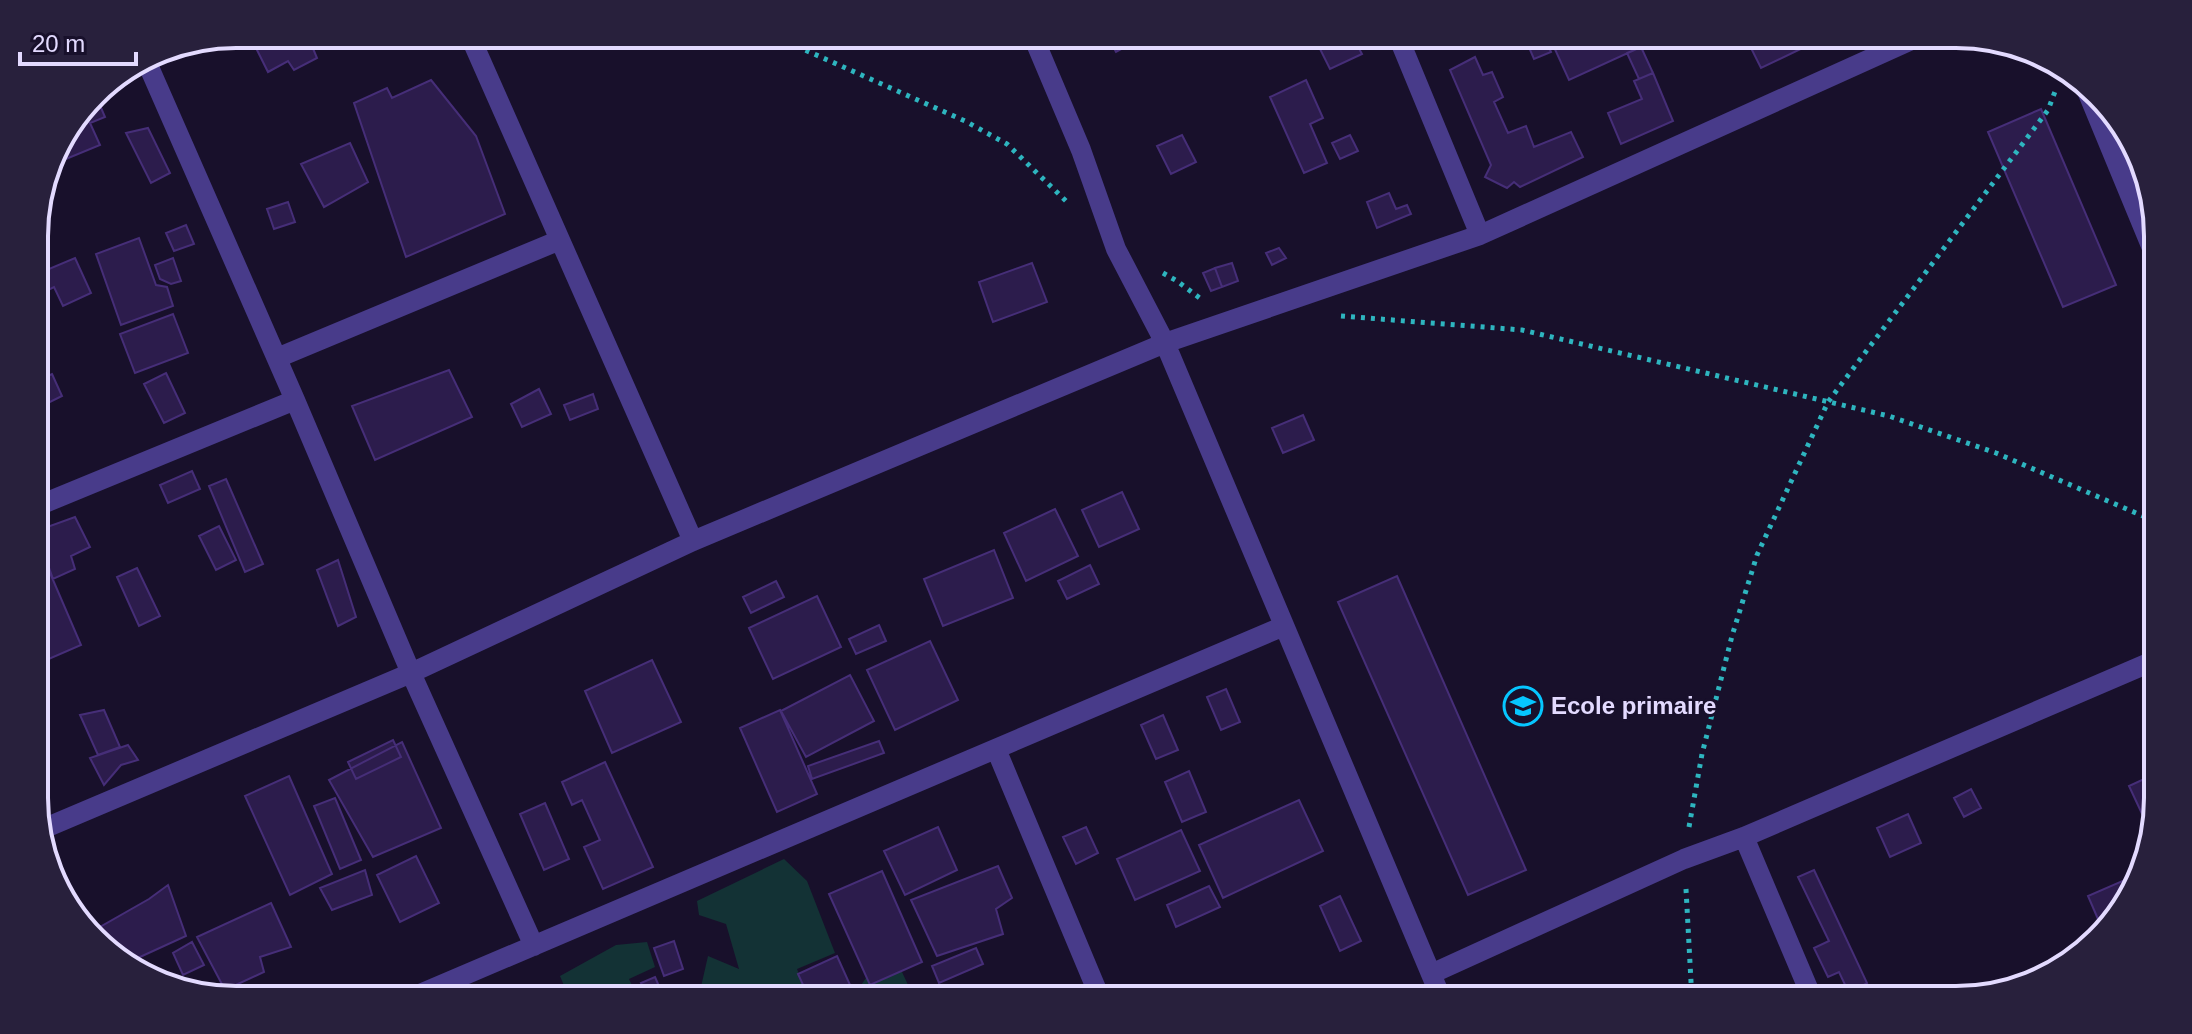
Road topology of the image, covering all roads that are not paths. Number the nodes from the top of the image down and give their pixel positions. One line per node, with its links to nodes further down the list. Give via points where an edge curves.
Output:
1 (475, 48): 9 (street)
2 (1038, 48): 10 (street, via 1116,249)
3 (1403, 48): 8 (street)
4 (1894, 48): 8 (street)
5 (150, 69): 11 (street)
6 (2095, 109): 7 (street)
7 (2143, 227)
8 (1480, 235): 10 (street)
9 (560, 240): 11 (street); 14 (street)
10 (1165, 343): 14 (street); 15 (street)
11 (277, 358): 12 (street)
12 (295, 400): 13 (street); 17 (street)
13 (48, 502)
14 (693, 541): 17 (street)
15 (1284, 626): 18 (street); 22 (street)
16 (2144, 665): 20 (street)
17 (411, 673): 19 (street); 21 (street)
18 (996, 749): 21 (street); 24 (street)
19 (50, 826)
20 (1744, 837): 22 (street); 26 (street)
21 (534, 946): 23 (street)
22 (1431, 974): 25 (street)
23 (439, 986)
24 (1095, 986)
25 (1436, 986)
26 (1807, 986)

